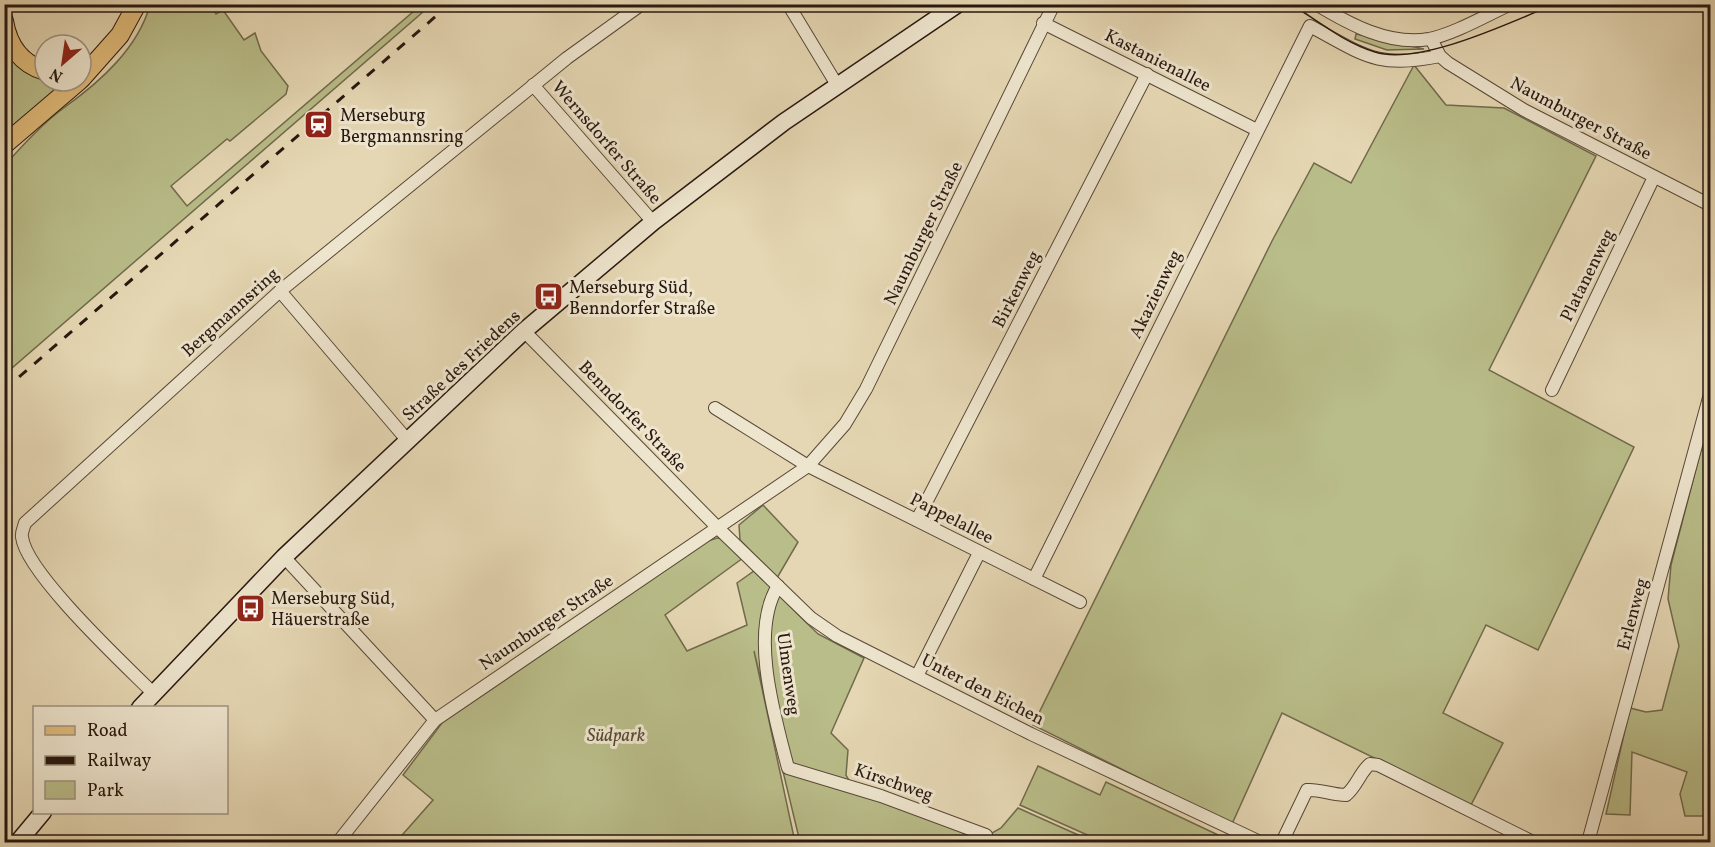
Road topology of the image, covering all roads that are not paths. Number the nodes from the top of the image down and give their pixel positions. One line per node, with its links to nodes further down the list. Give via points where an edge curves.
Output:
1 (5, 4): 9 (main road)
2 (137, 4): 14 (main road, via 120,35)
3 (642, 4): 20 (street, Bergmannsring)
4 (788, 4): 19 (street)
5 (958, 4): 19 (street, Straße des Friedens)
6 (1054, 4): 11 (street, Naumburger Straße)
7 (1316, 4): 12 (street, via 1345,22 1389,37)
8 (1511, 4): 12 (street)
9 (4, 13)
10 (4, 21): 16 (main road, via 16,52)
11 (1043, 23): 18 (street, Kastanienallee); 33 (street, Naumburger Straße, via 866,389 845,424)
12 (1431, 39): 13 (street, Naumburger Straße)
13 (1440, 56): 22 (street, Akazienweg, via 1404,62 1375,60 1310,26); 24 (street, Naumburger Straße, via 1524,110)
14 (99, 61): 15 (main road); 17 (main road)
15 (93, 64)
16 (33, 65)
17 (93, 67)
18 (1147, 74): 22 (street, Kastanienallee); 34 (street, Birkenweg)
19 (837, 85): 26 (street, Straße des Friedens)
20 (533, 86): 26 (street, Wernsdorfer Straße); 27 (street, Bergmannsring)
21 (65, 93): 23 (main road)
22 (1257, 130): 38 (street, Akazienweg)
23 (4, 145)
24 (1654, 177): 25 (street, Naumburger Straße); 29 (street, Platanenweg)
25 (1710, 205)
26 (652, 222): 28 (street, Straße des Friedens)
27 (280, 291): 32 (street); 42 (street, Bergmannsring, via 25,523 22,537 29,554 56,592)
28 (524, 331): 32 (street, Straße des Friedens); 35 (street, Benndorfer Straße)
29 (1552, 390)
30 (1710, 394): 53 (street, Erlenweg)
31 (715, 408): 33 (street)
32 (408, 441): 37 (street, Straße des Friedens)
33 (808, 466): 34 (street, Pappelallee); 35 (street, Naumburger Straße)
34 (917, 520): 36 (street, Pappelallee)
35 (717, 527): 39 (street, Unter den Eichen); 44 (street, Naumburger Straße)
36 (979, 553): 38 (street, Pappelallee); 41 (street)
37 (284, 557): 42 (street, Straße des Friedens); 44 (street)
38 (1034, 579): 40 (street, Pappelallee)
39 (778, 586): 41 (street, Unter den Eichen, via 811,618 837,636); 45 (street, Ulmenweg, via 768,607 765,636 773,702)
40 (1080, 602)
41 (917, 676): 50 (street, Unter den Eichen)
42 (153, 693): 43 (street, Straße des Friedens)
43 (142, 706)
44 (435, 720): 49 (street, Naumburger Straße)
45 (788, 768): 47 (street, Kirschweg, via 881,796)
46 (42, 814): 48 (street)
47 (986, 835)
48 (18, 843)
49 (338, 843)
50 (1260, 843)
51 (1282, 843): 52 (street, via 1307,790 1346,795 1370,764)
52 (1533, 843)
53 (1588, 843)

